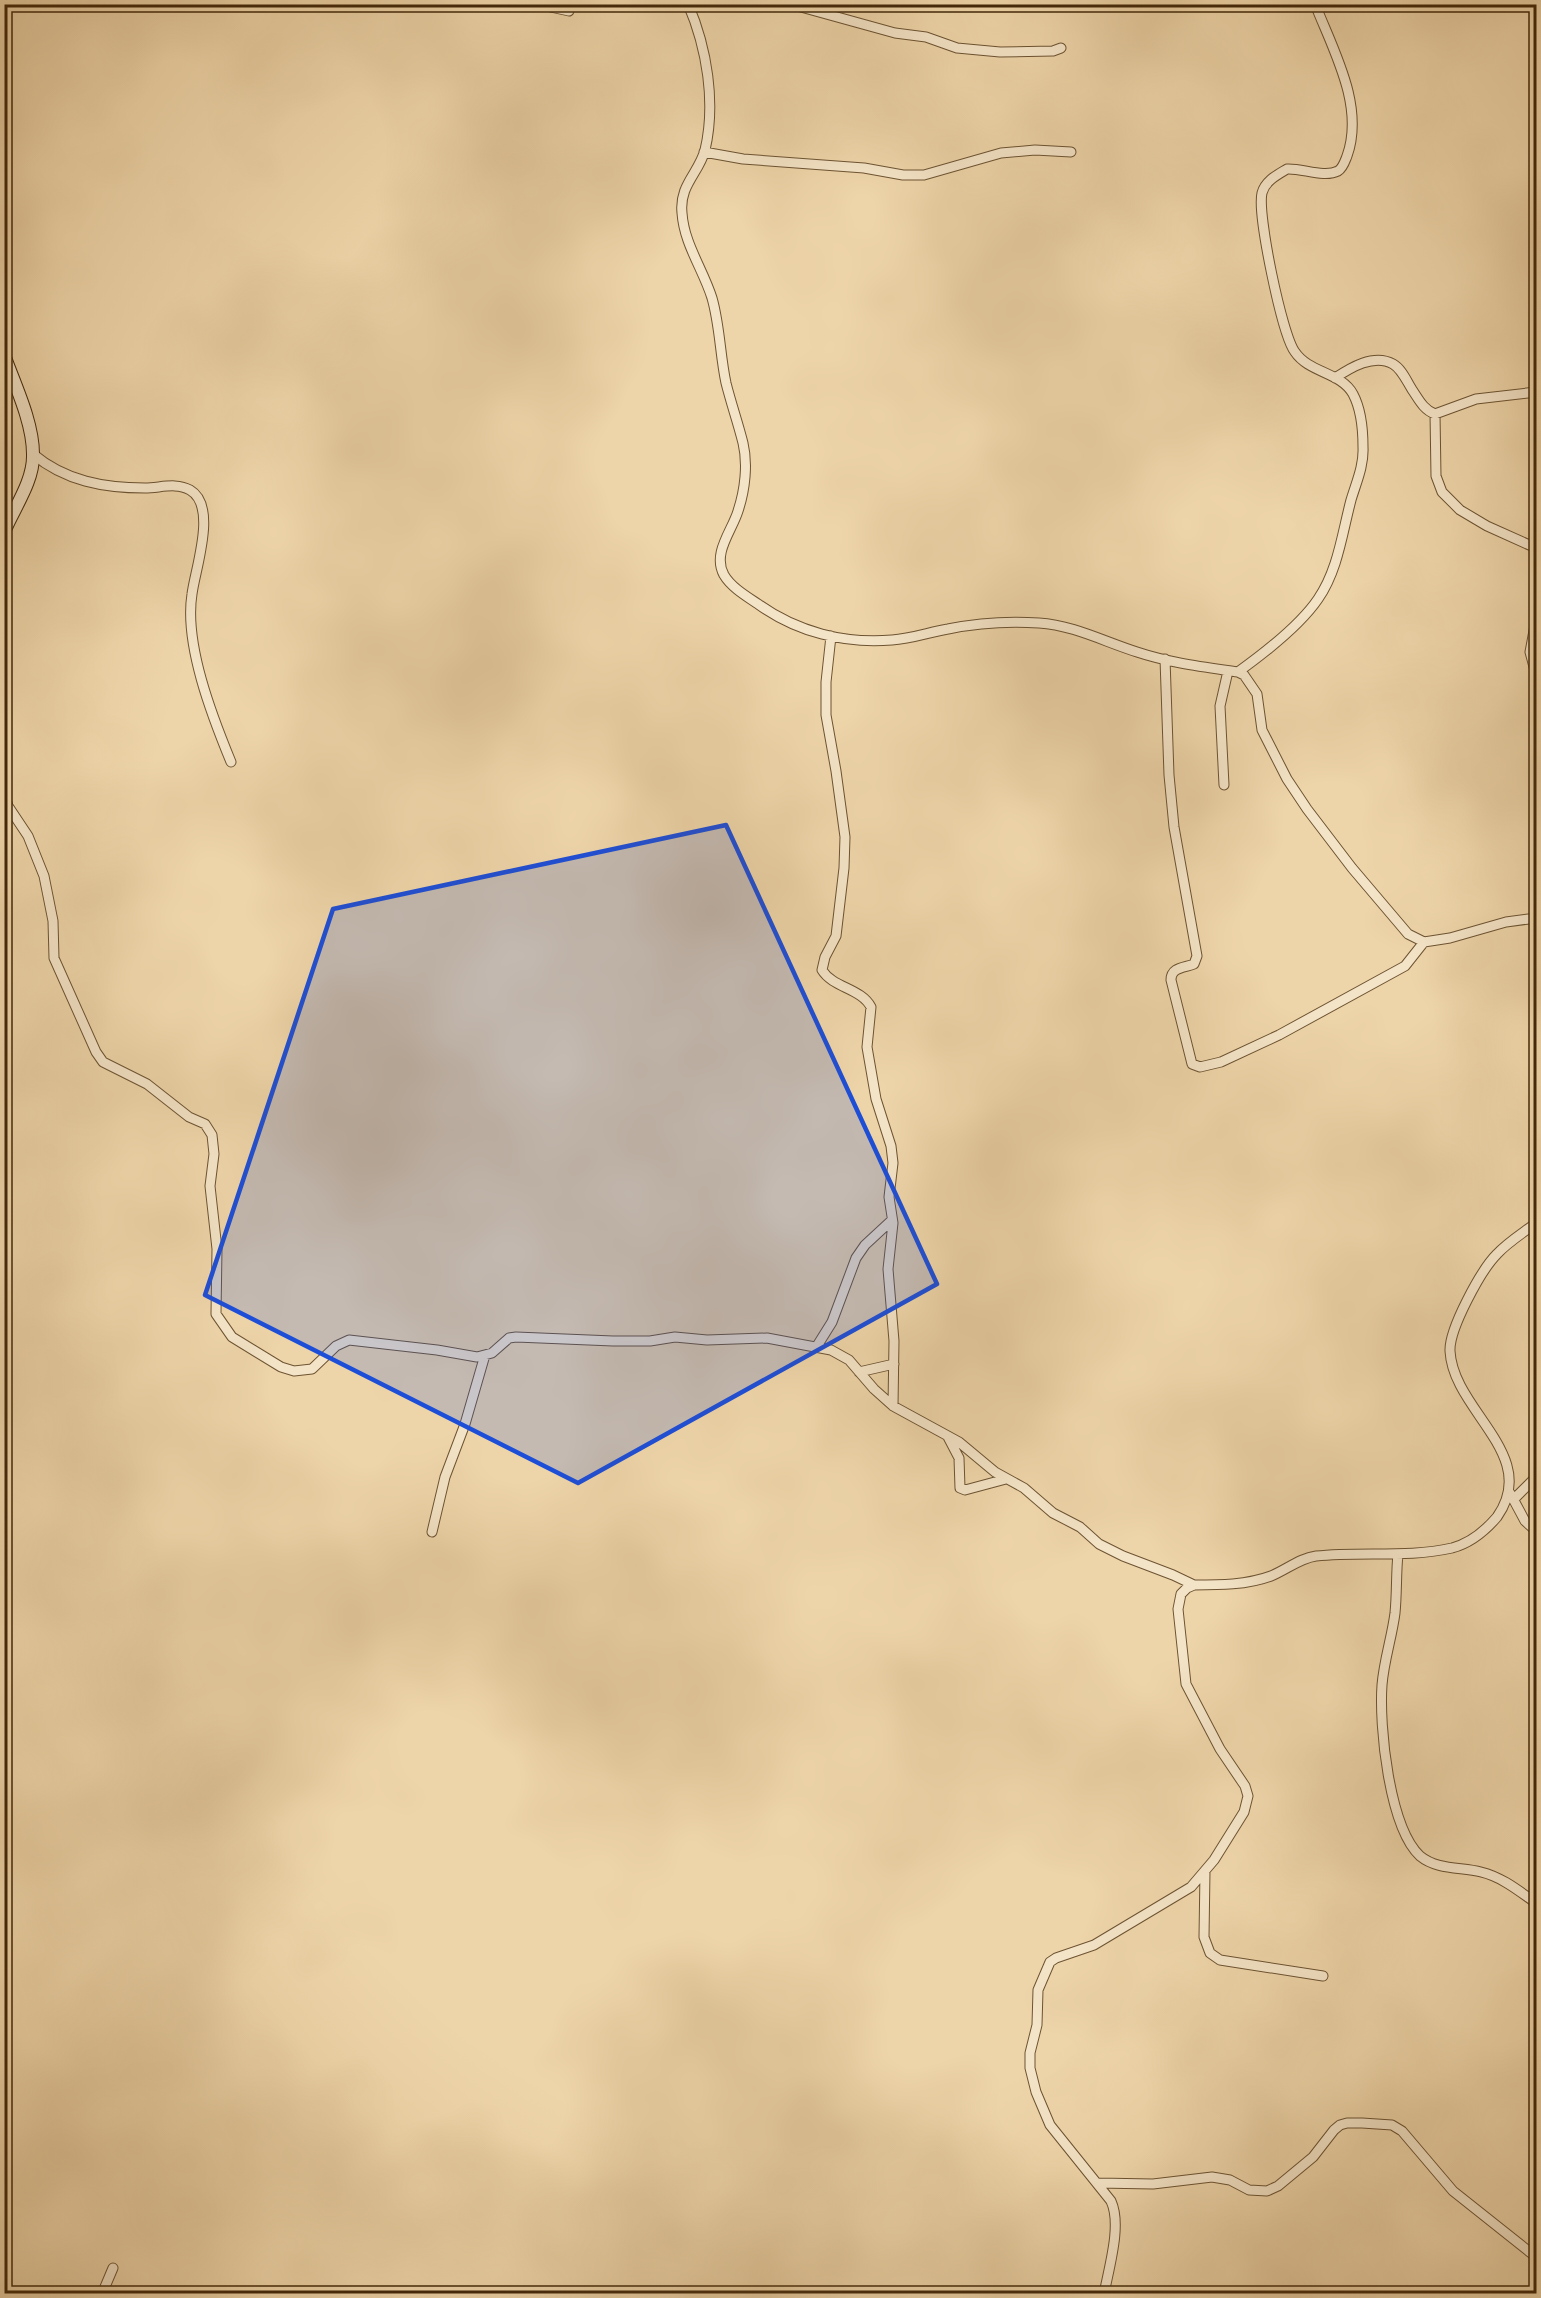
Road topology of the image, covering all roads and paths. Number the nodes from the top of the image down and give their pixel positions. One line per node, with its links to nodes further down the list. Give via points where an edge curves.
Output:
1 (537, 4): 2 (street, via 569,11)
2 (569, 4)
3 (688, 4): 7 (street, via 703,47 706,73 708,120)
4 (790, 4): 6 (street, via 970,50)
5 (1315, 4): 10 (street, via 1346,84 1353,130 1350,147 1343,166 1335,172 1287,169 1267,182 1261,203 1270,264 1294,351 1314,368)
6 (1061, 48)
7 (704, 152): 8 (street, via 743,159 924,174 1001,153); 17 (street, via 688,181 681,212 688,245 706,281 715,311 745,464 738,511 719,554 721,566 734,586 773,615 811,633)
8 (1071, 152)
9 (4, 355): 13 (street, via 25,411)
10 (1335, 378): 12 (street, via 1356,365 1383,361 1394,364 1422,405); 19 (street, via 1347,384 1354,395 1364,448 1332,576 1297,622)
11 (1536, 392): 12 (street, via 1476,399)
12 (1435, 414): 15 (street, via 1436,476 1442,492 1460,510)
13 (33, 454): 14 (street, via 22,493); 21 (street, via 63,474 82,481 137,488 171,485 198,496 203,533 192,593 192,633 214,721)
14 (4, 532)
15 (1536, 548)
16 (1536, 621): 20 (street, via 1530,652)
17 (831, 636): 18 (street, via 891,640 968,626 1038,623 1065,627); 26 (street, via 826,715 844,837 844,868 836,936 822,970 871,1007 867,1047 876,1099 891,1146)
18 (1165, 659): 19 (street); 25 (street, via 1174,827 1197,956 1194,964 1174,970 1171,980 1192,1064 1221,1062 1279,1035 1405,966)
19 (1233, 672): 22 (street, via 1220,706); 25 (street, via 1244,675 1257,694 1266,740 1306,809 1389,913 1408,934)
20 (1536, 674)
21 (231, 762)
22 (1224, 785)
23 (4, 794): 29 (street, via 28,836 44,876 53,921 54,958 96,1052 103,1062 147,1084 189,1117 205,1124 212,1135 210,1186 217,1249 216,1314 232,1337 294,1371 312,1370 336,1346 349,1340)
24 (1536, 918): 25 (street)
25 (1424, 942)
26 (892, 1220): 28 (street, via 856,1258 832,1322); 30 (street, via 888,1269)
27 (1536, 1223): 36 (street, via 1487,1265 1451,1342 1455,1375 1507,1455)
28 (817, 1346): 29 (street, via 767,1338 612,1341 516,1337); 31 (street, via 841,1354)
29 (486, 1355): 37 (street, via 445,1477)
30 (894, 1364): 31 (street); 32 (street)
31 (859, 1372): 32 (street)
32 (893, 1406): 33 (street)
33 (948, 1437): 35 (street); 35 (street, via 959,1458 960,1488)
34 (1536, 1476): 36 (street)
35 (1006, 1479): 40 (street, via 1080,1527 1099,1544)
36 (1512, 1496): 38 (street); 39 (street, via 1490,1526 1472,1540 1454,1547)
37 (432, 1532)
38 (1536, 1532)
39 (1398, 1554): 41 (street, via 1308,1557 1254,1581); 44 (street, via 1394,1623 1384,1665 1382,1705 1387,1761 1402,1828 1429,1862 1503,1880)
40 (1176, 1576): 41 (street); 42 (street)
41 (1194, 1585): 42 (street)
42 (1180, 1597): 43 (street, via 1178,1621 1186,1684 1248,1796 1244,1812)
43 (1205, 1871): 45 (street, via 1204,1937 1210,1953 1220,1960); 46 (street, via 1191,1887 1113,1934 1056,1958 1042,1976 1030,2053 1031,2077 1050,2125)
44 (1536, 1903)
45 (1323, 1976)
46 (1098, 2183): 47 (street, via 1153,2184 1212,2177 1230,2180 1249,2190 1267,2191 1313,2157 1340,2125 1392,2126 1402,2131 1453,2191); 50 (street, via 1115,2211)
47 (1536, 2257)
48 (113, 2268): 49 (street)
49 (102, 2294)
50 (1104, 2294)

